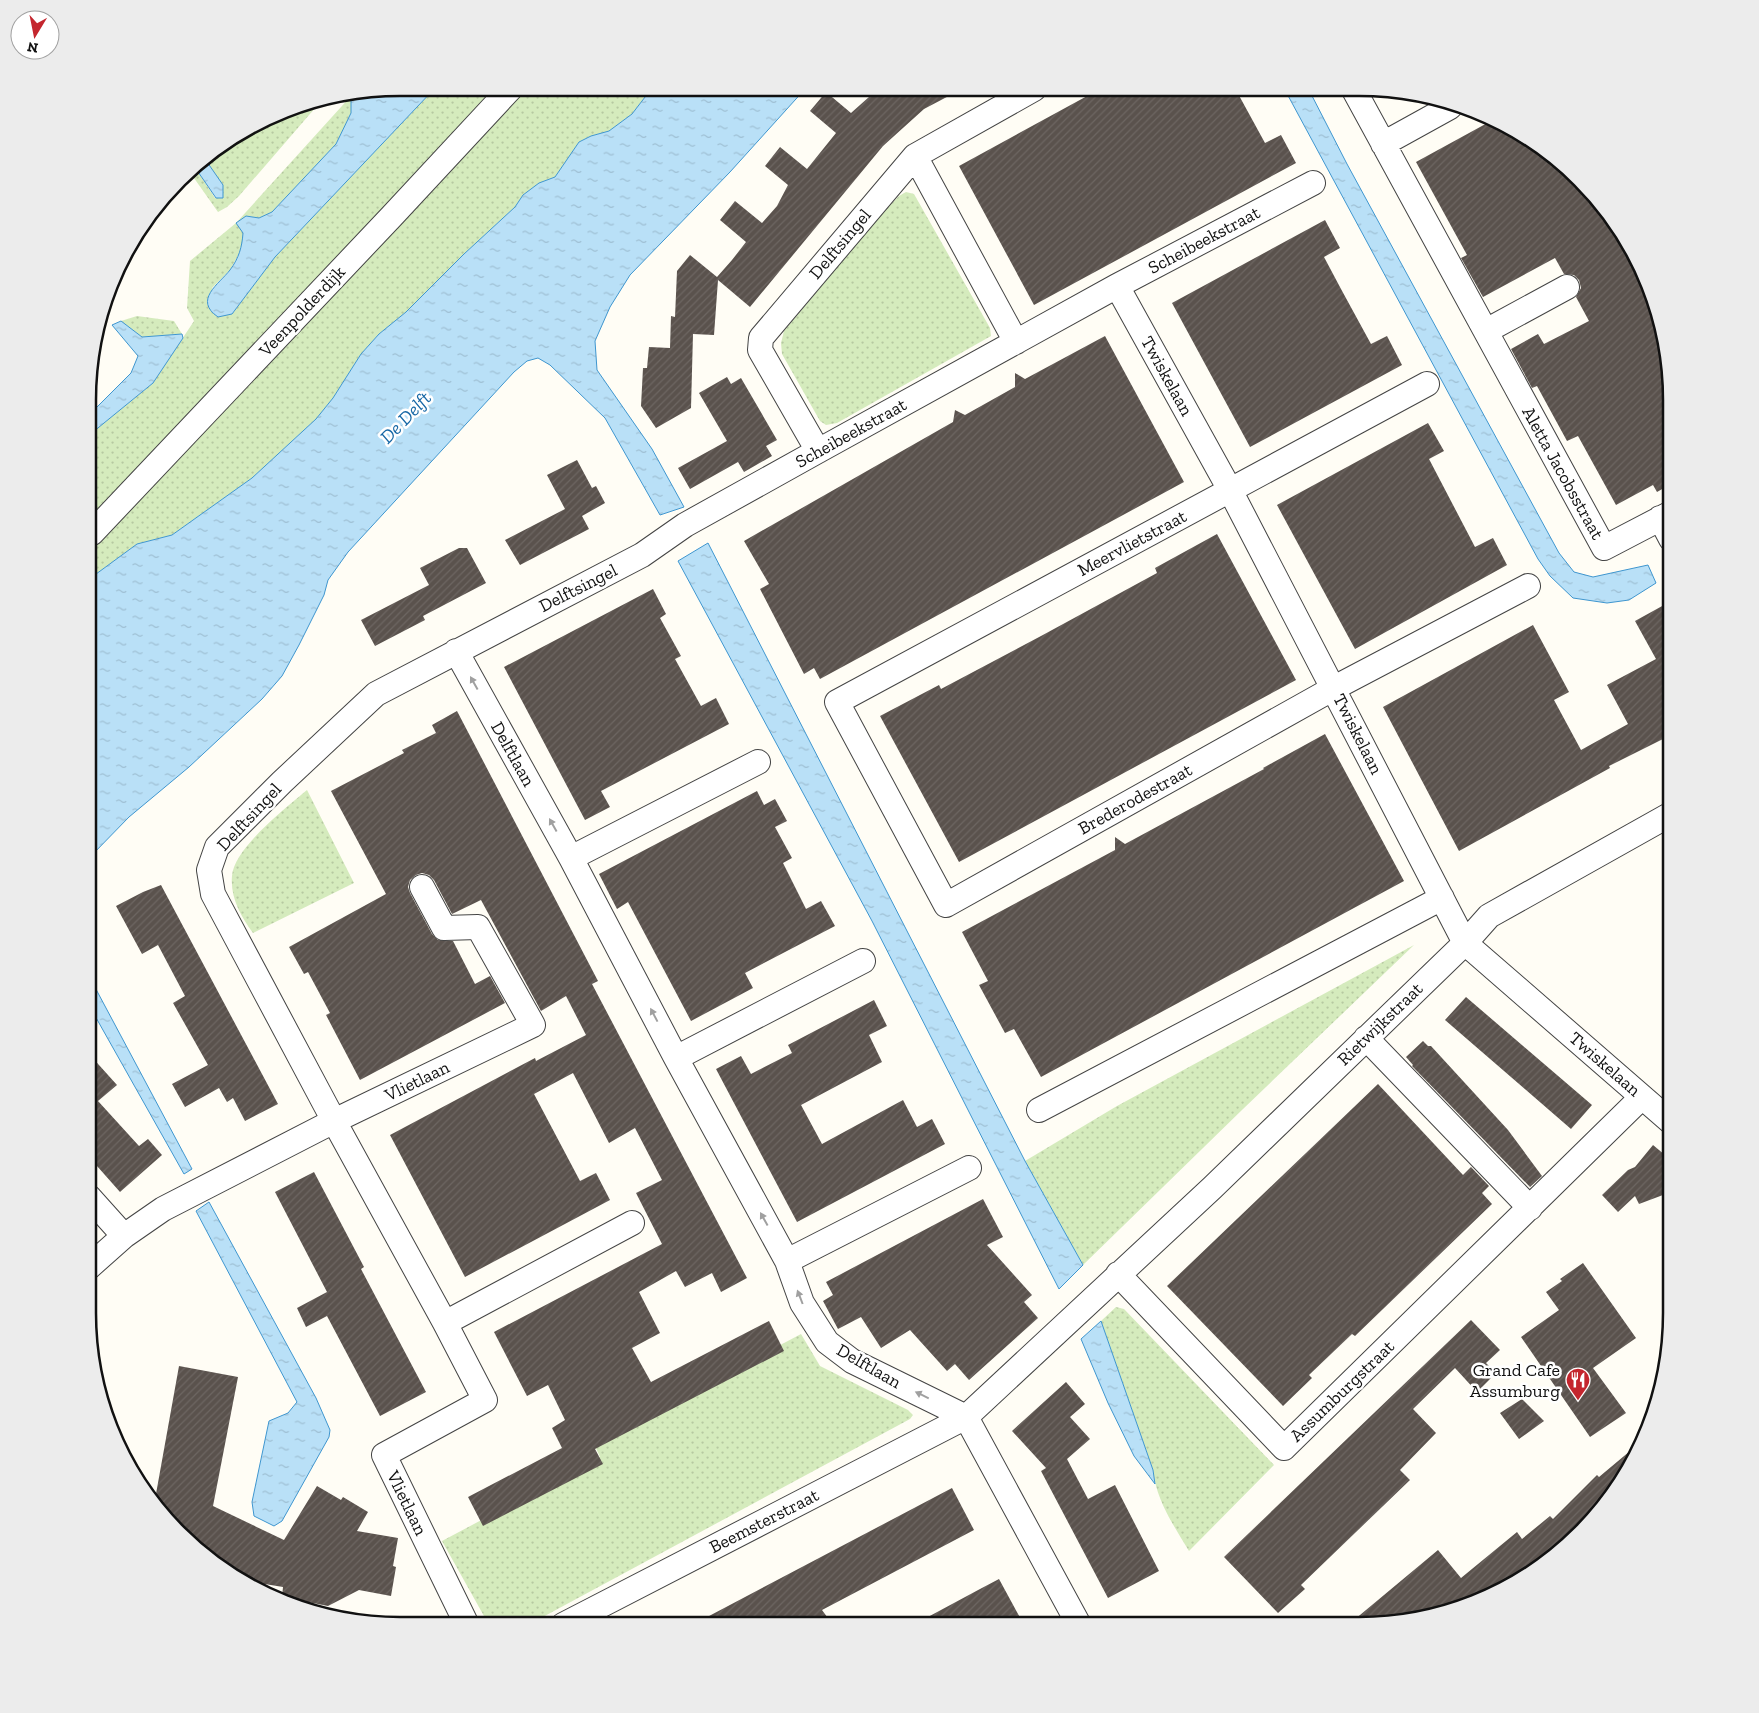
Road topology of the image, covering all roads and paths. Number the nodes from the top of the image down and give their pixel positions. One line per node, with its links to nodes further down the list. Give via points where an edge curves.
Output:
1 (503, 96): 17 (street, Veenpolderdijk)
2 (1022, 96): 6 (street, Delftsingel)
3 (1357, 96): 5 (street, Aletta Jacobsstraat)
4 (1446, 109): 5 (street)
5 (1383, 144): 10 (street, Aletta Jacobsstraat)
6 (915, 156): 11 (street); 13 (street, Delftsingel, via 761,338 760,350)
7 (1313, 183): 8 (street, Scheibeekstraat)
8 (1117, 286): 11 (street, Scheibeekstraat); 14 (street, Twiskelaan)
9 (1567, 287): 10 (street)
10 (1486, 331): 16 (street, Aletta Jacobsstraat, via 1604,548)
11 (1016, 342): 13 (street, Scheibeekstraat)
12 (1427, 384): 14 (street, Meervlietstraat)
13 (818, 451): 15 (street, Scheibeekstraat)
14 (1230, 490): 20 (street, Twiskelaan); 21 (street, Meervlietstraat)
15 (685, 525): 19 (street, Delftsingel, via 642,555)
16 (1663, 525)
17 (96, 529)
18 (1528, 586): 20 (street, Brederodestraat)
19 (456, 651): 24 (street, Delftlaan, one-way to 19); 34 (street, Delftsingel, via 376,694 217,847 209,870 213,894)
20 (1334, 688): 21 (street, Brederodestraat, via 946,905); 26 (street, Twiskelaan)
21 (837, 702)
22 (758, 762): 24 (street)
23 (1663, 818): 27 (street, Rietwijkstraat, via 1489,916)
24 (571, 858): 30 (street, Delftlaan, one-way to 24)
25 (422, 887): 34 (street, Vlietlaan, via 444,928 478,927 533,1026)
26 (1442, 898): 27 (street, Twiskelaan); 32 (street)
27 (1465, 943): 29 (street, Rietwijkstraat); 31 (street, Twiskelaan)
28 (863, 961): 30 (street)
29 (1366, 1038): 37 (street); 42 (street, Rietwijkstraat, via 1212,1188)
30 (676, 1058): 41 (street, Delftlaan, one-way to 30)
31 (1642, 1097): 33 (street, Twiskelaan); 37 (street, Assumburgstraat)
32 (1039, 1110)
33 (1663, 1115)
34 (334, 1121): 39 (street, via 163,1210); 43 (street, Vlietlaan)
35 (969, 1168): 41 (street)
36 (96, 1205): 39 (street)
37 (1530, 1208): 42 (street, Assumburgstraat, via 1284,1448)
38 (632, 1223): 43 (street)
39 (124, 1236): 40 (street)
40 (96, 1261)
41 (787, 1262): 44 (street, Delftlaan, one-way to 41, via 852,1361 827,1342 802,1303)
42 (1118, 1274): 44 (street)
43 (445, 1323): 45 (street, Vlietlaan, via 485,1400 384,1455)
44 (966, 1417): 46 (street, Beemsterstraat); 47 (street)
45 (463, 1617)
46 (578, 1617)
47 (1075, 1617)

